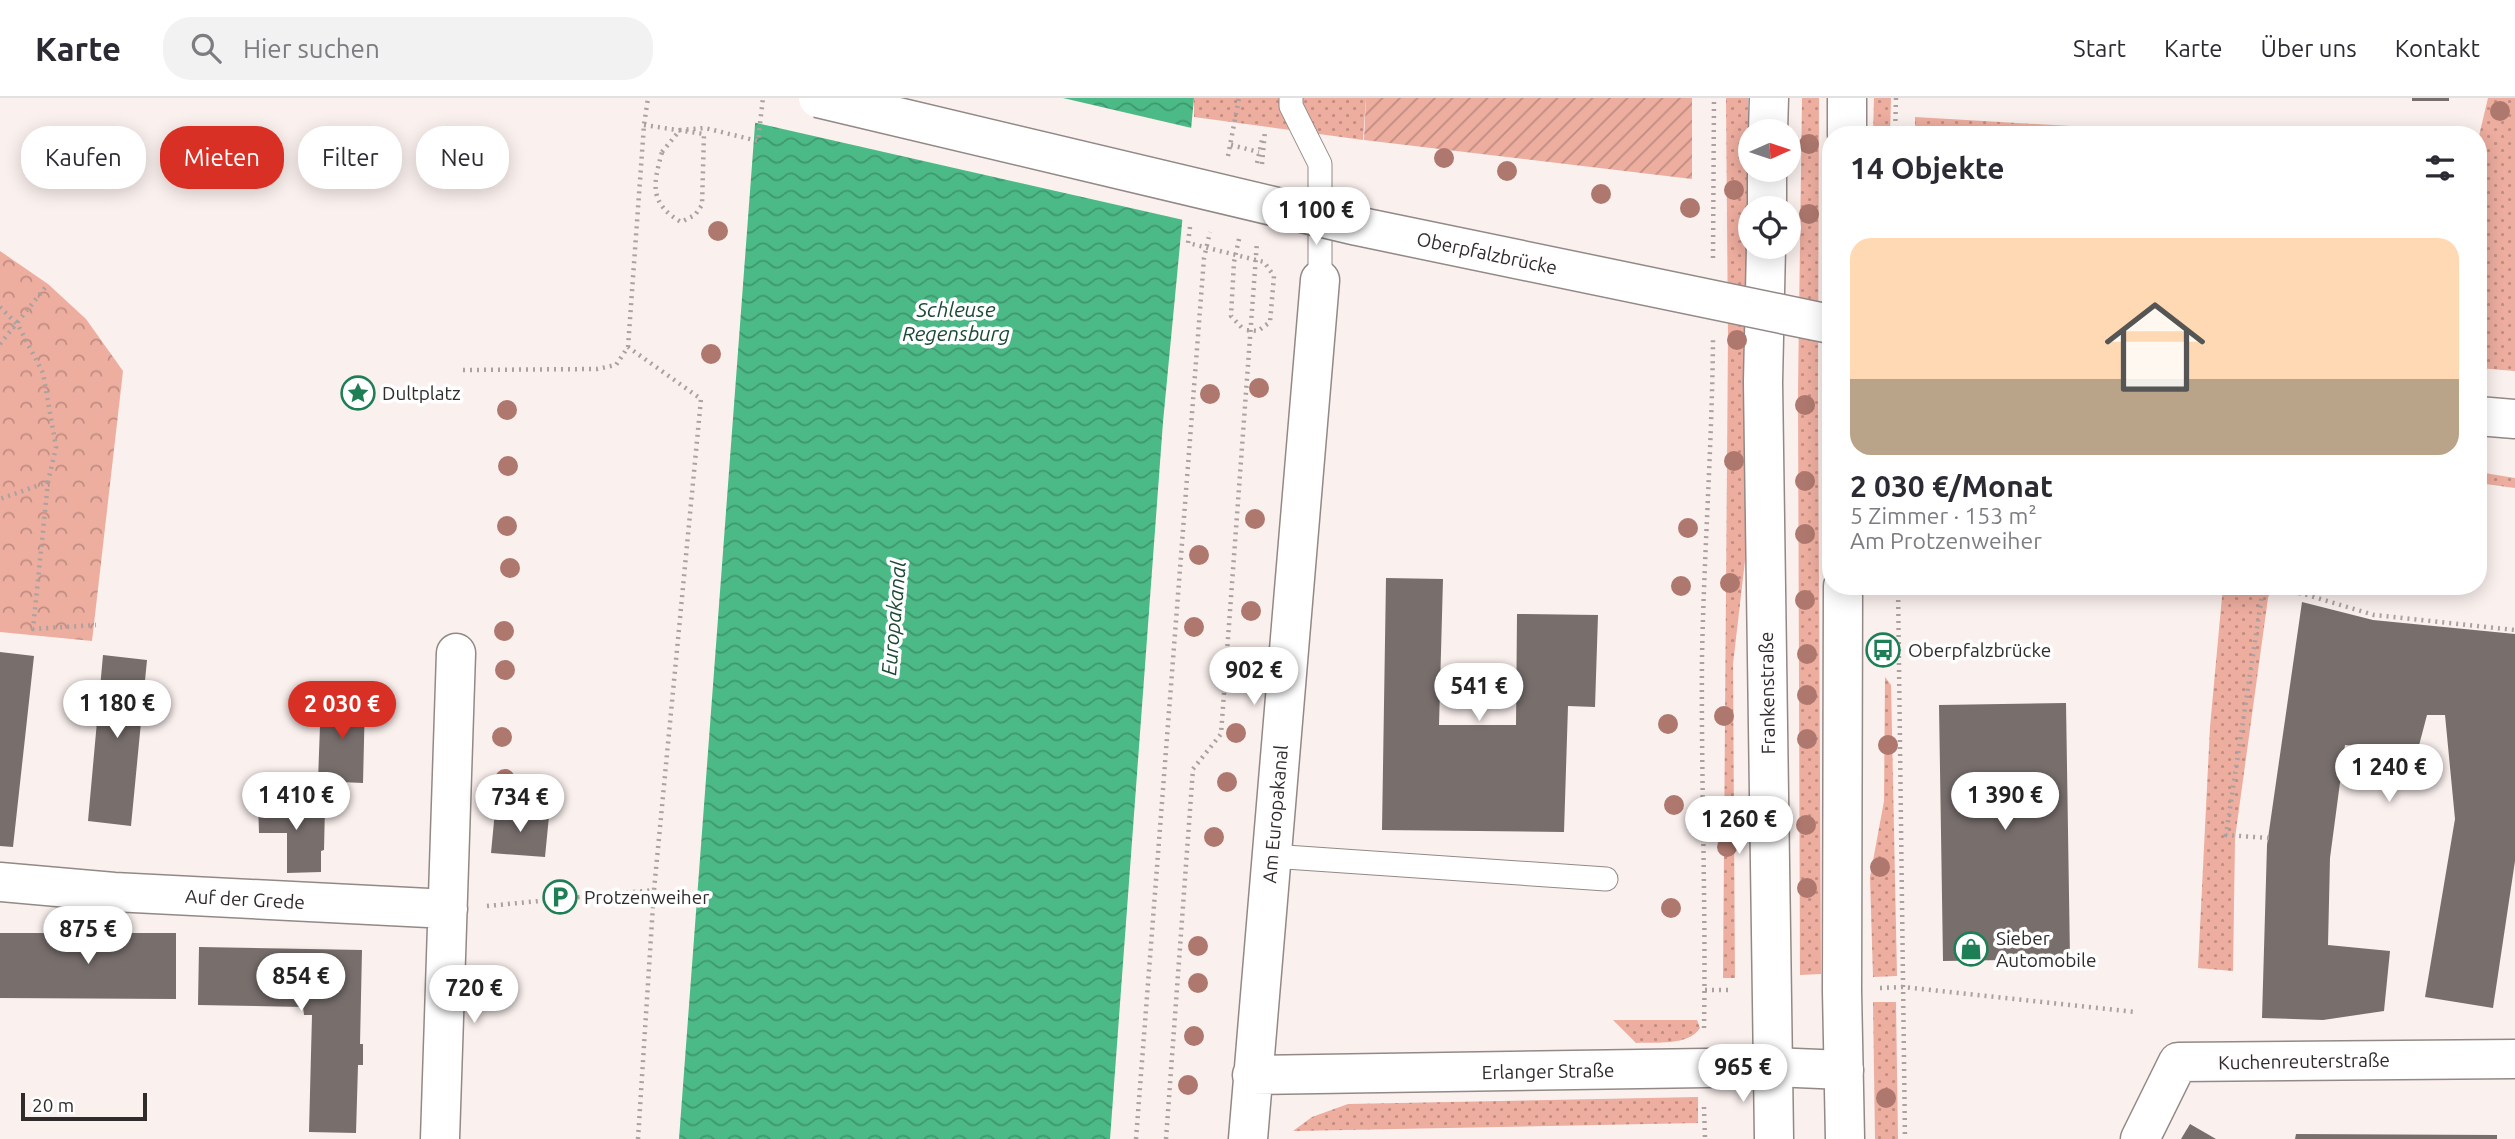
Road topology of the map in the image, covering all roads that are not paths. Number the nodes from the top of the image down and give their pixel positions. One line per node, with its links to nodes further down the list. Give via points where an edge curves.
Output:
1 (818, 98): 9 (street, Oberpfalzbrücke, bridge, via 1205,204 1357,226)
2 (1291, 98): 8 (lane, via 1321,164)
3 (1769, 98): 5 (street)
4 (1847, 98): 6 (street)
5 (1768, 119)
6 (1847, 126)
7 (1766, 259): 19 (street, Frankenstraße, via 1763,382)
8 (1320, 280): 14 (street, Am Europakanal)
9 (1822, 322)
10 (2487, 417): 11 (street)
11 (2515, 419)
12 (1843, 595): 20 (street)
13 (456, 653): 17 (street)
14 (1271, 856): 15 (lane); 21 (street, Am Europakanal)
15 (1606, 879)
16 (0, 882): 17 (street, Auf der Grede)
17 (448, 909): 22 (street)
18 (2515, 1059): 26 (street, Kuchenreuterstraße, via 2178,1062)
19 (1772, 1068): 20 (street, Erlanger Straße); 21 (street, Erlanger Straße); 24 (street, Frankenstraße)
20 (1844, 1070): 25 (street)
21 (1252, 1075): 23 (street, Am Europakanal)
22 (440, 1139)
23 (1248, 1139)
24 (1774, 1139)
25 (1845, 1139)
26 (2140, 1139)

